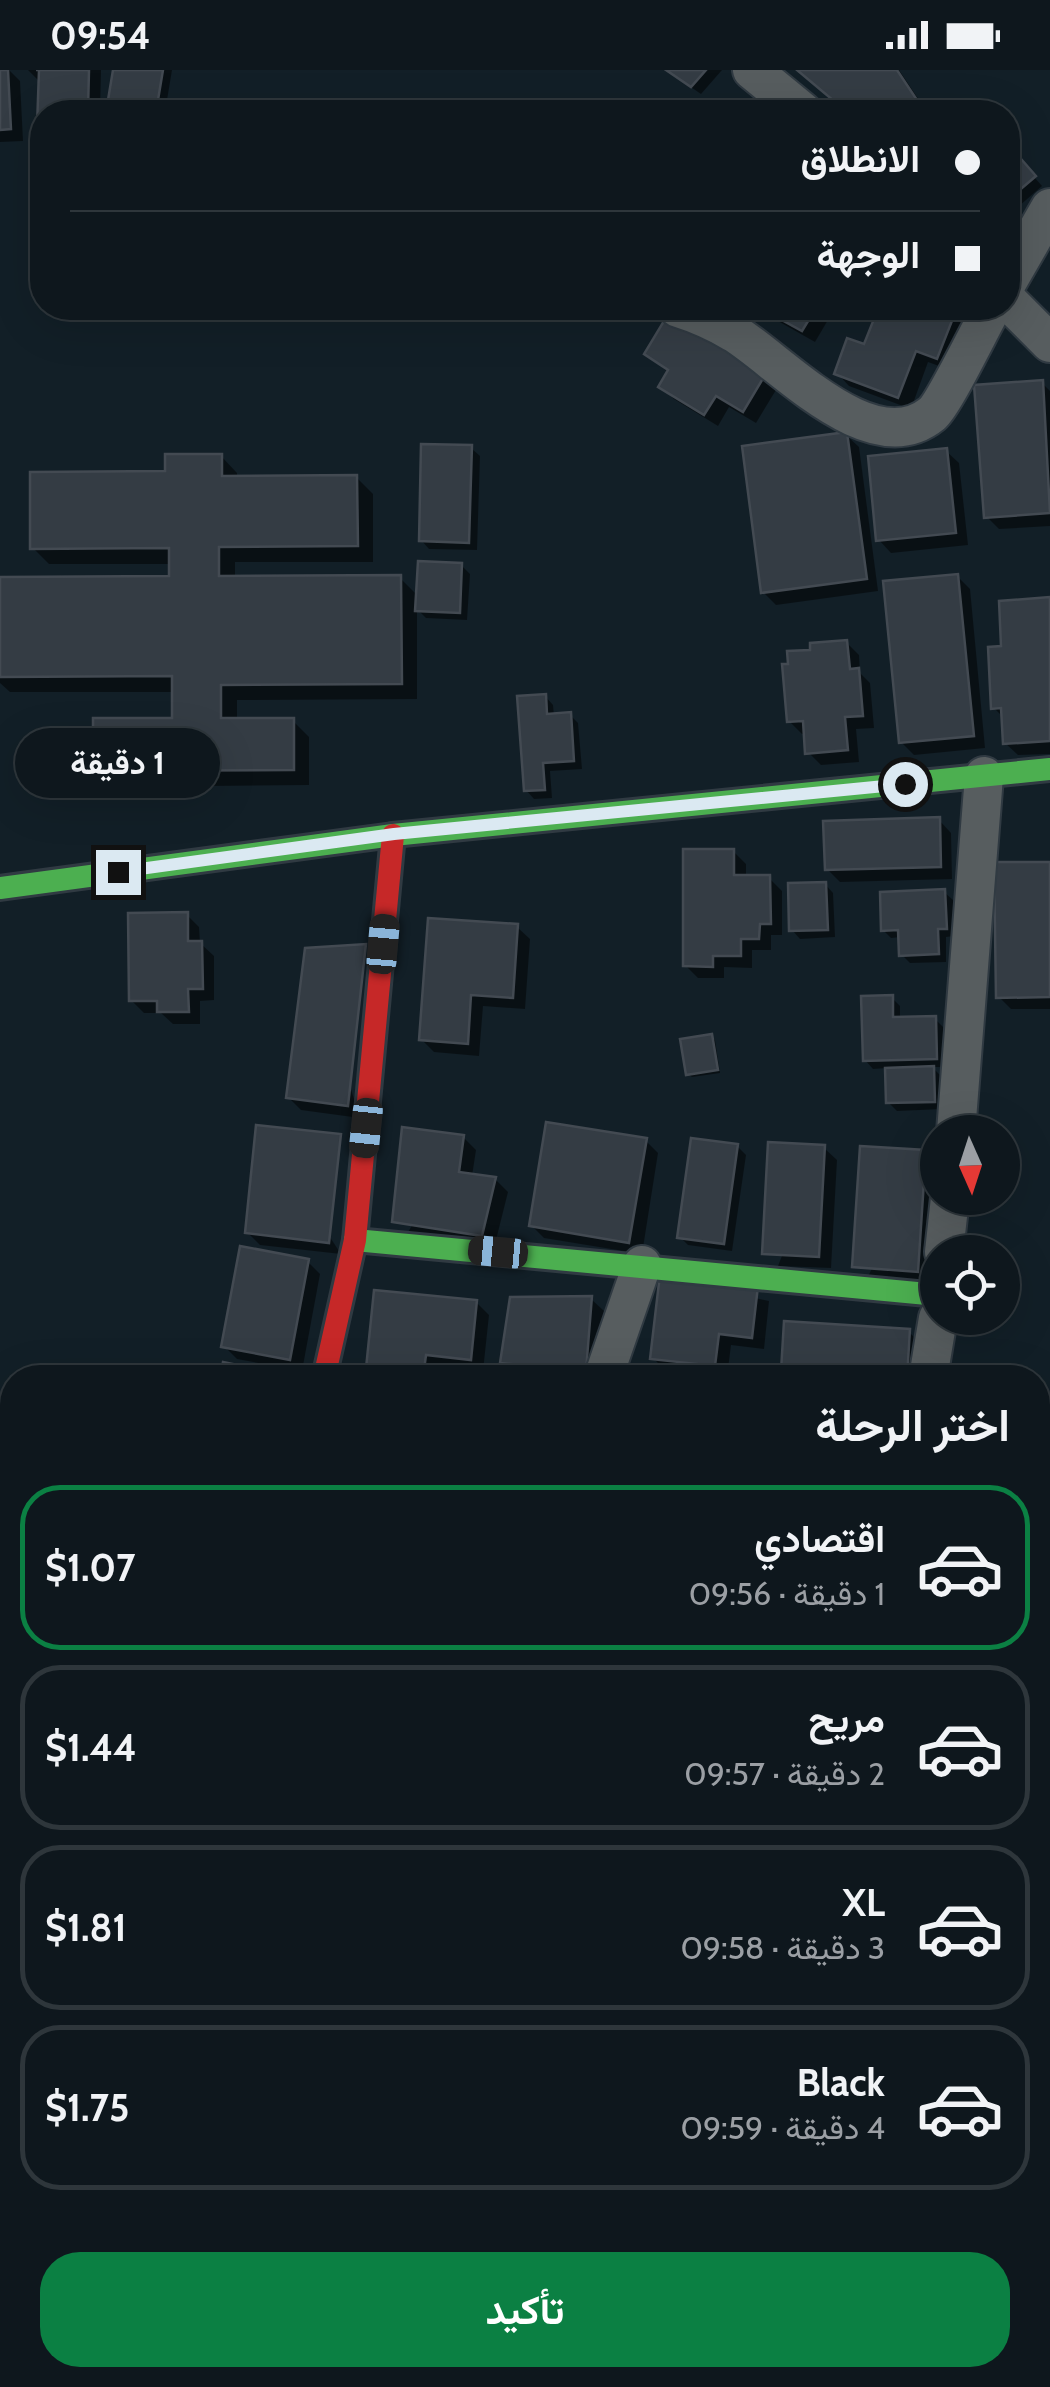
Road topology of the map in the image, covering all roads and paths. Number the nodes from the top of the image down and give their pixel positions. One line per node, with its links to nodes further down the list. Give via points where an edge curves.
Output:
1 (752, 70): 2 (street)
2 (788, 100)
3 (1050, 208): 4 (street)
4 (1020, 260)
5 (1020, 313): 8 (street)
6 (704, 320): 7 (street, via 734,334 821,399 863,421 902,429 934,414)
7 (985, 320)
8 (1050, 343)
9 (1050, 770): 10 (street)
10 (984, 776): 11 (street); 13 (street)
11 (394, 834): 12 (street); 14 (street)
12 (0, 888)
13 (957, 1115)
14 (354, 1240): 15 (street); 18 (street)
15 (642, 1266): 16 (street); 19 (street)
16 (920, 1293)
17 (935, 1335): 20 (street)
18 (327, 1365)
19 (608, 1365)
20 (930, 1365)

